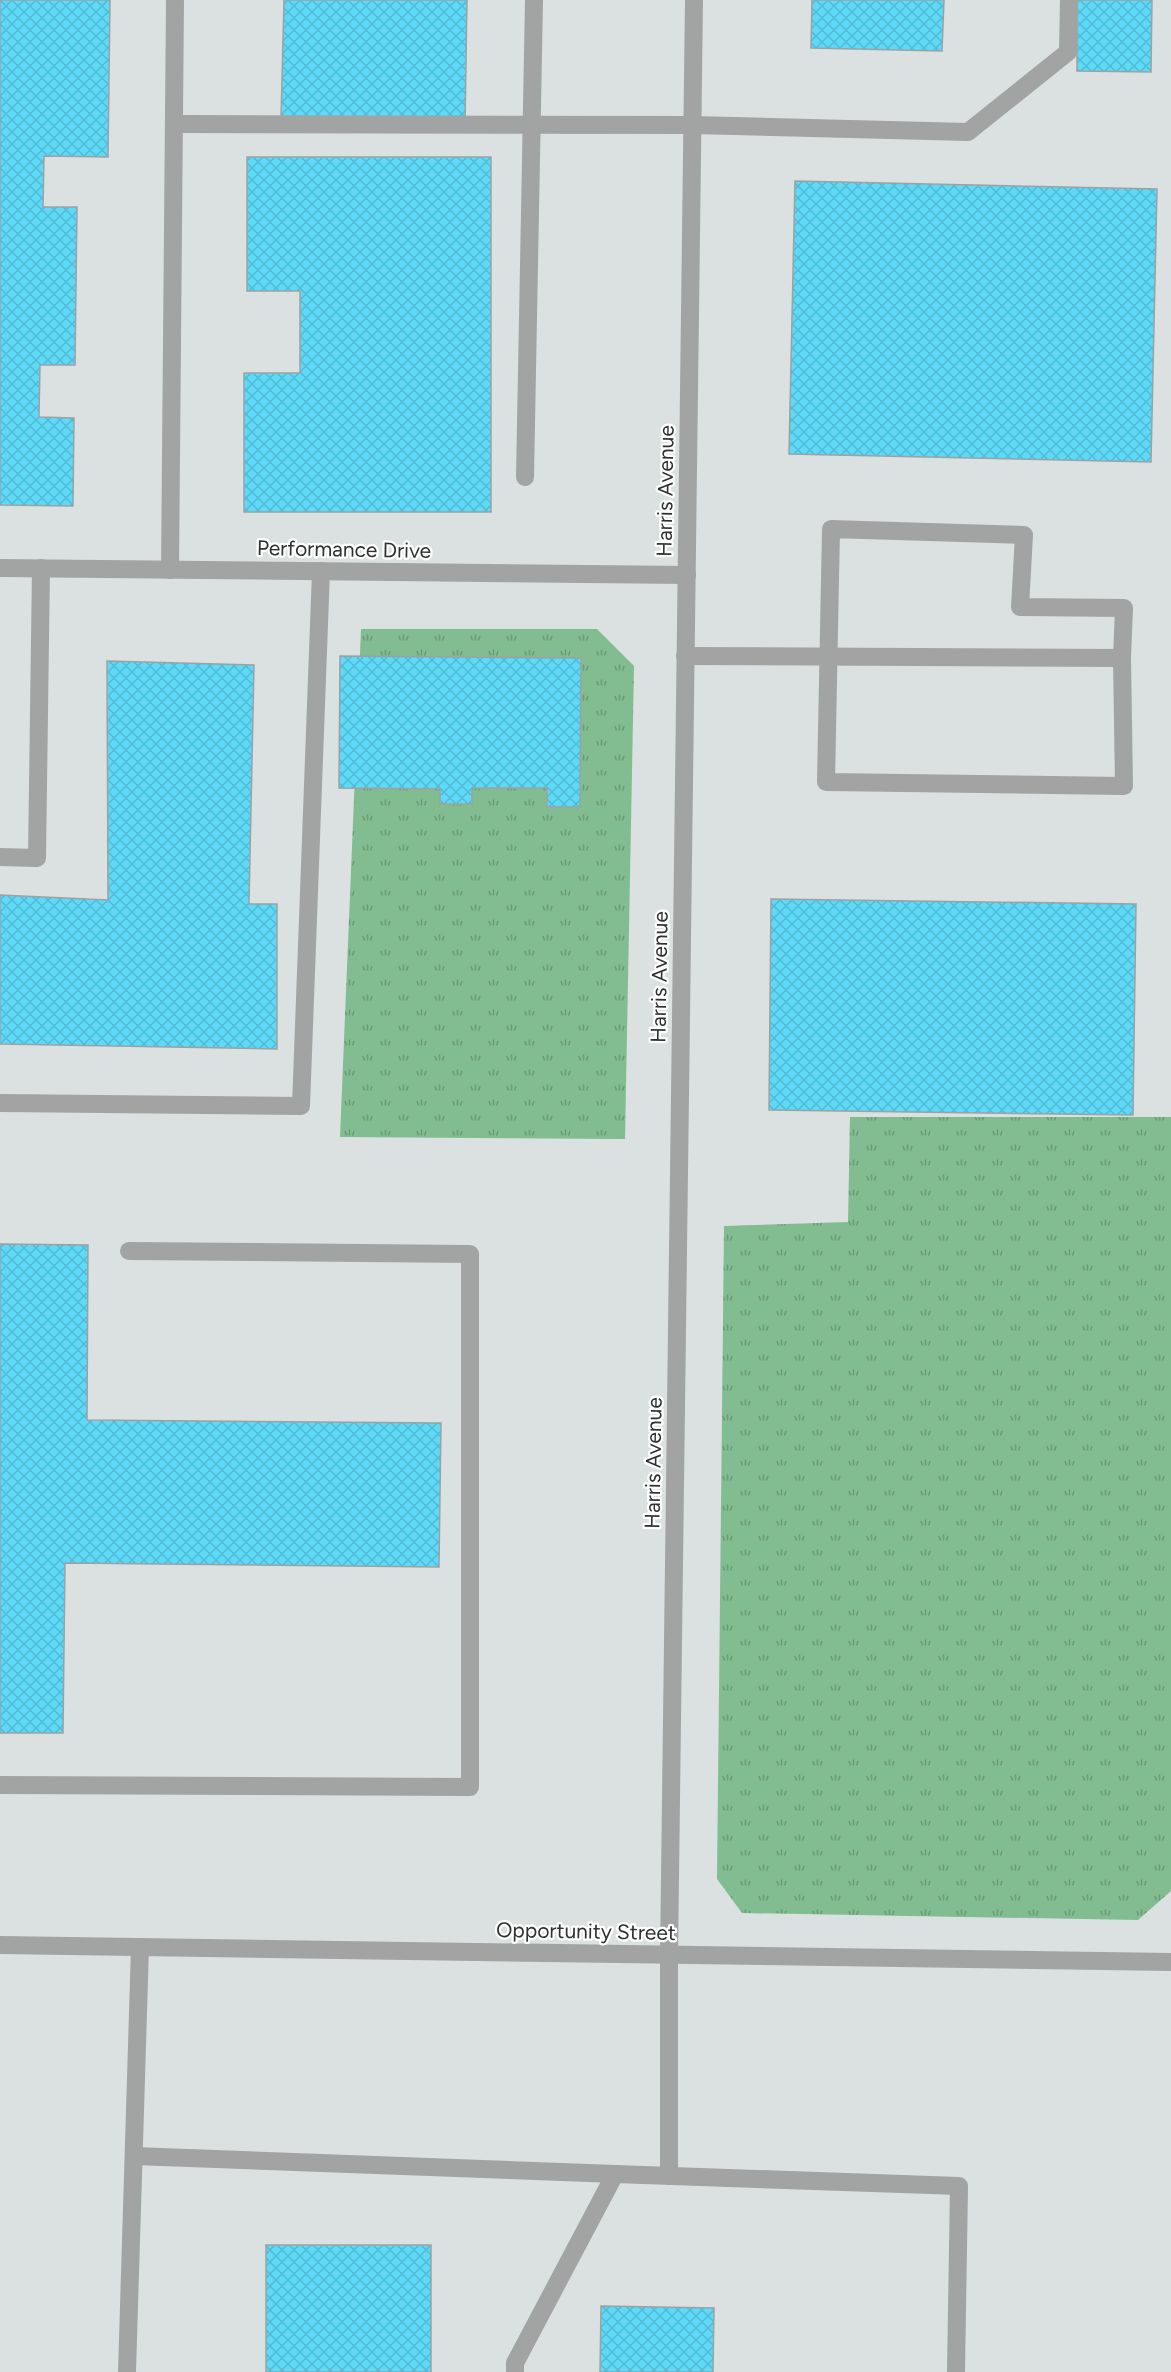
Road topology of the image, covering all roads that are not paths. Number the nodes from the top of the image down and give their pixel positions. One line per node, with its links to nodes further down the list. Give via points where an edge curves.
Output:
1 (175, 0): 5 (street)
2 (534, 0): 6 (street)
3 (694, 0): 7 (street, Harris Avenue)
4 (1069, 0): 7 (street, via 1068,52 968,132)
5 (174, 124): 6 (street); 11 (street)
6 (532, 125): 7 (street); 8 (street)
7 (693, 125): 13 (street, Harris Avenue)
8 (525, 477)
9 (0, 568): 10 (street, Performance Drive)
10 (41, 568): 11 (street, Performance Drive); 17 (street, via 37,858)
11 (170, 570): 12 (street, Performance Drive)
12 (321, 571): 13 (street, Performance Drive); 18 (street, via 301,1106)
13 (687, 575): 14 (street, Harris Avenue)
14 (685, 656): 15 (street); 23 (street, Harris Avenue)
15 (828, 657): 16 (street); 16 (street, via 831,529 1024,535 1020,607 1124,608); 16 (street, via 826,782 1124,786)
16 (1122, 658)
17 (0, 857)
18 (0, 1103)
19 (129, 1251): 20 (street, via 470,1254 470,1787)
20 (0, 1785)
21 (0, 1945): 22 (street, Opportunity Street)
22 (140, 1947): 23 (street, Opportunity Street); 25 (street)
23 (669, 1955): 24 (street, Opportunity Street); 27 (street, Harris Avenue)
24 (1171, 1962)
25 (134, 2156): 26 (street); 28 (street)
26 (615, 2174): 27 (street); 29 (street, via 515,2363)
27 (669, 2176): 30 (street, via 959,2186)
28 (127, 2372)
29 (515, 2372)
30 (956, 2372)

